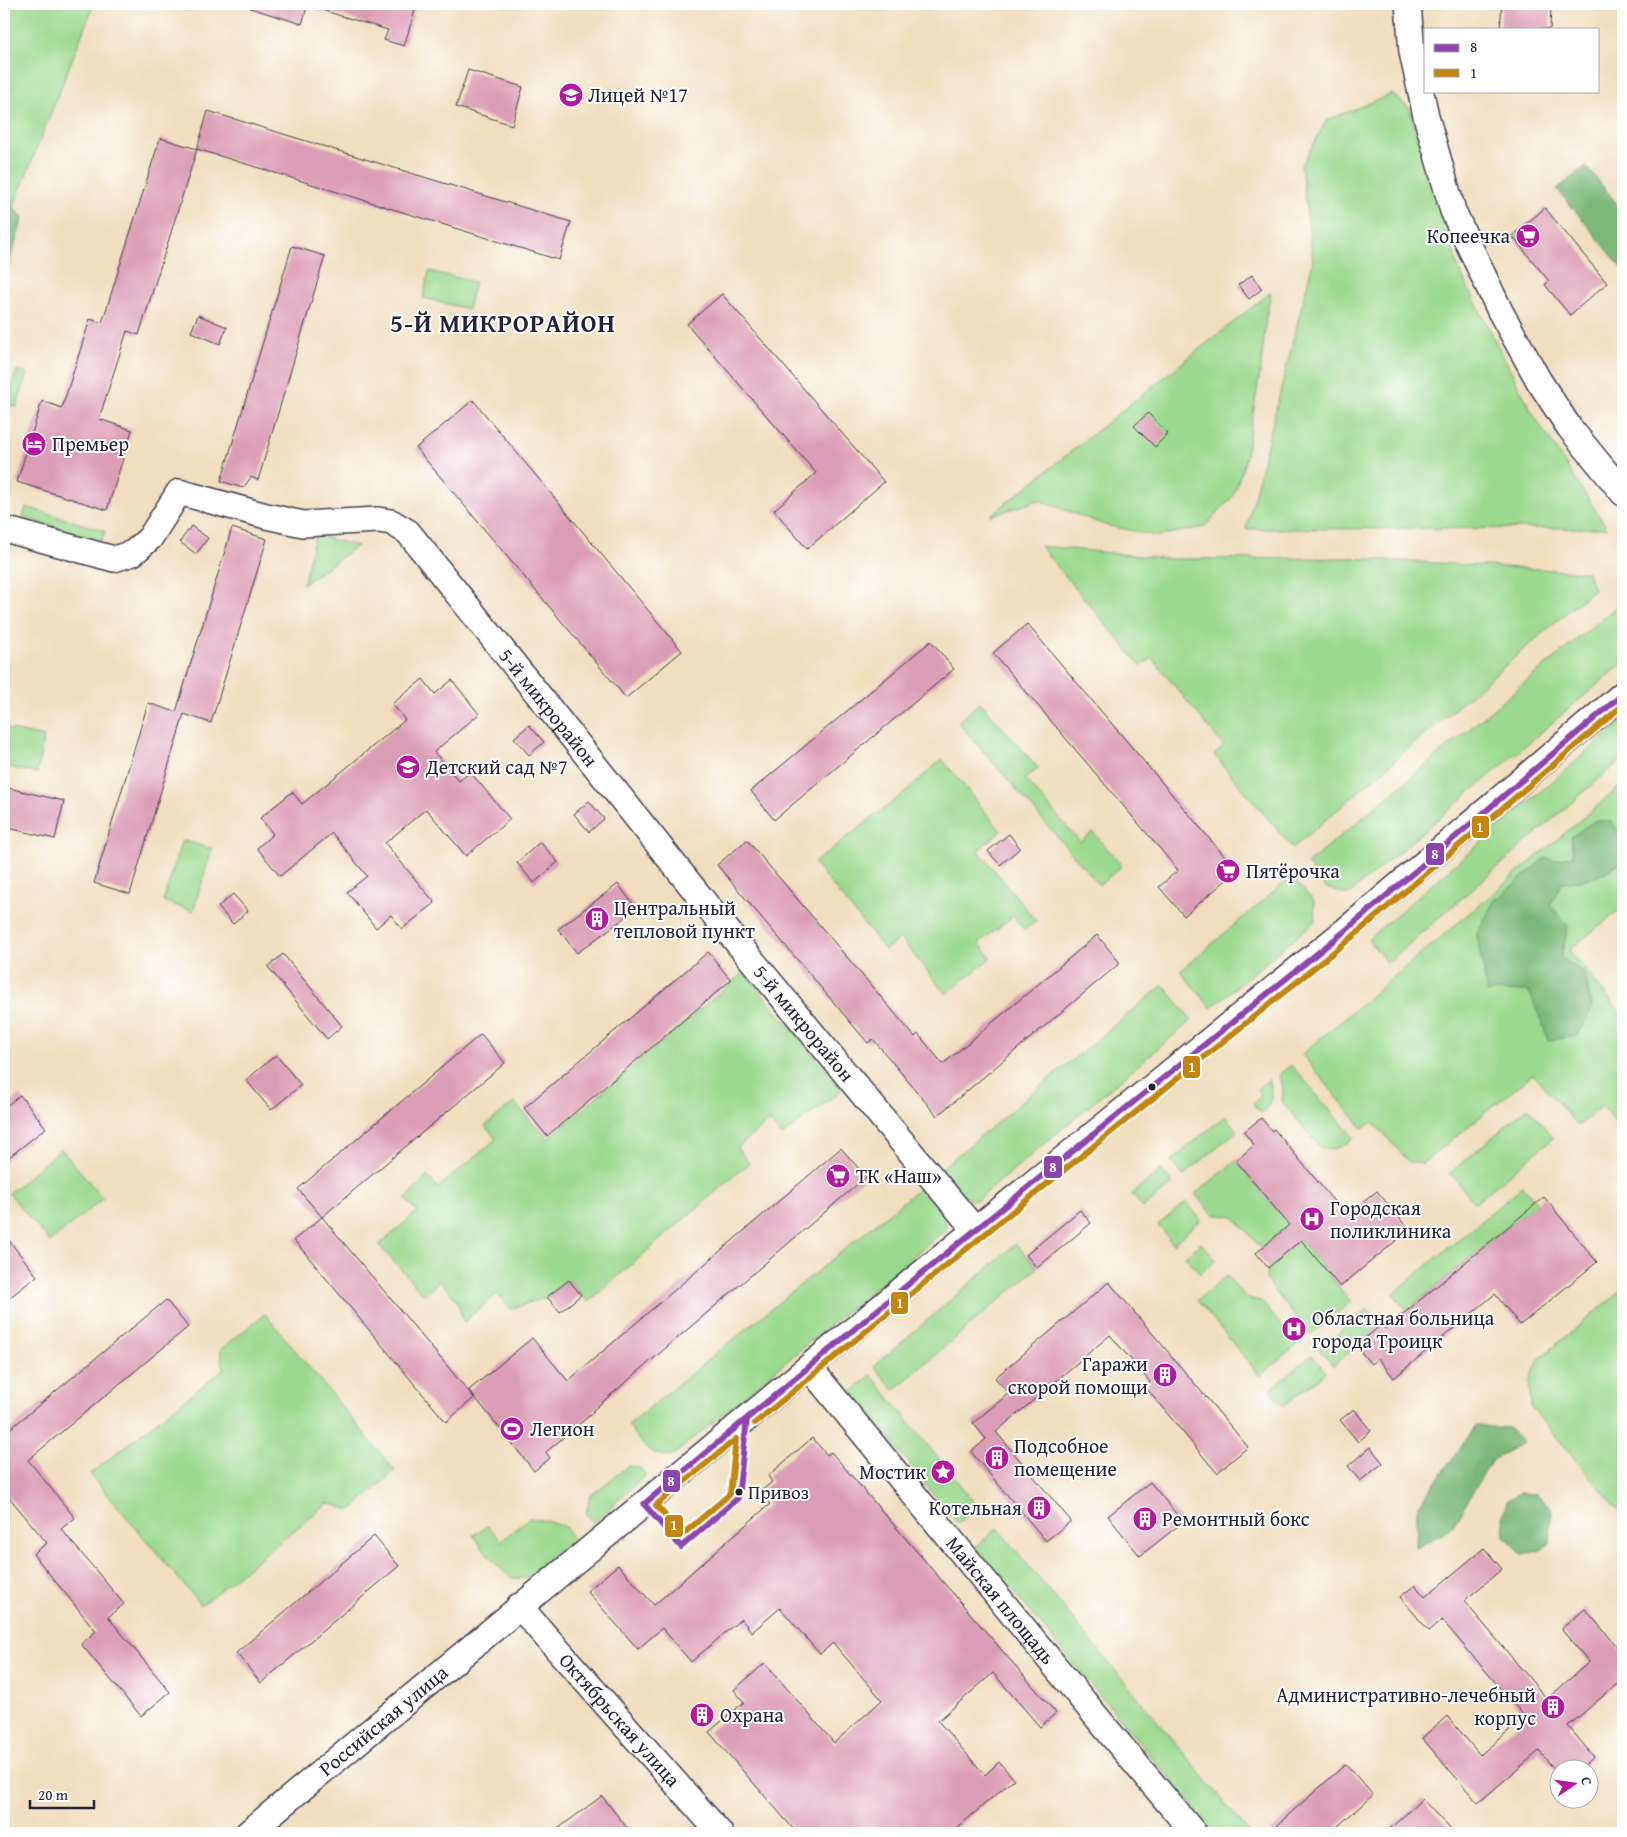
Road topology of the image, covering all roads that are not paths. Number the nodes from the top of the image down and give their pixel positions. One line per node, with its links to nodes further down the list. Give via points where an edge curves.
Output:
1 (1408, 4): 2 (street, via 1414,61 1453,211 1500,311 1538,381 1569,427)
2 (1623, 493)
3 (4, 528): 5 (street, 5-й микрорайон, via 114,559 134,553 150,538 179,492 303,524 378,520 391,522 408,532 717,918)
4 (1623, 694): 5 (street, Российская улица, via 1345,931)
5 (975, 1230): 6 (street, Российская улица)
6 (809, 1367): 7 (street, Российская улица); 10 (street, Майская площадь)
7 (519, 1606): 8 (street, Российская улица); 9 (street, Октябрьская улица)
8 (248, 1833)
9 (720, 1833)
10 (1194, 1833)

